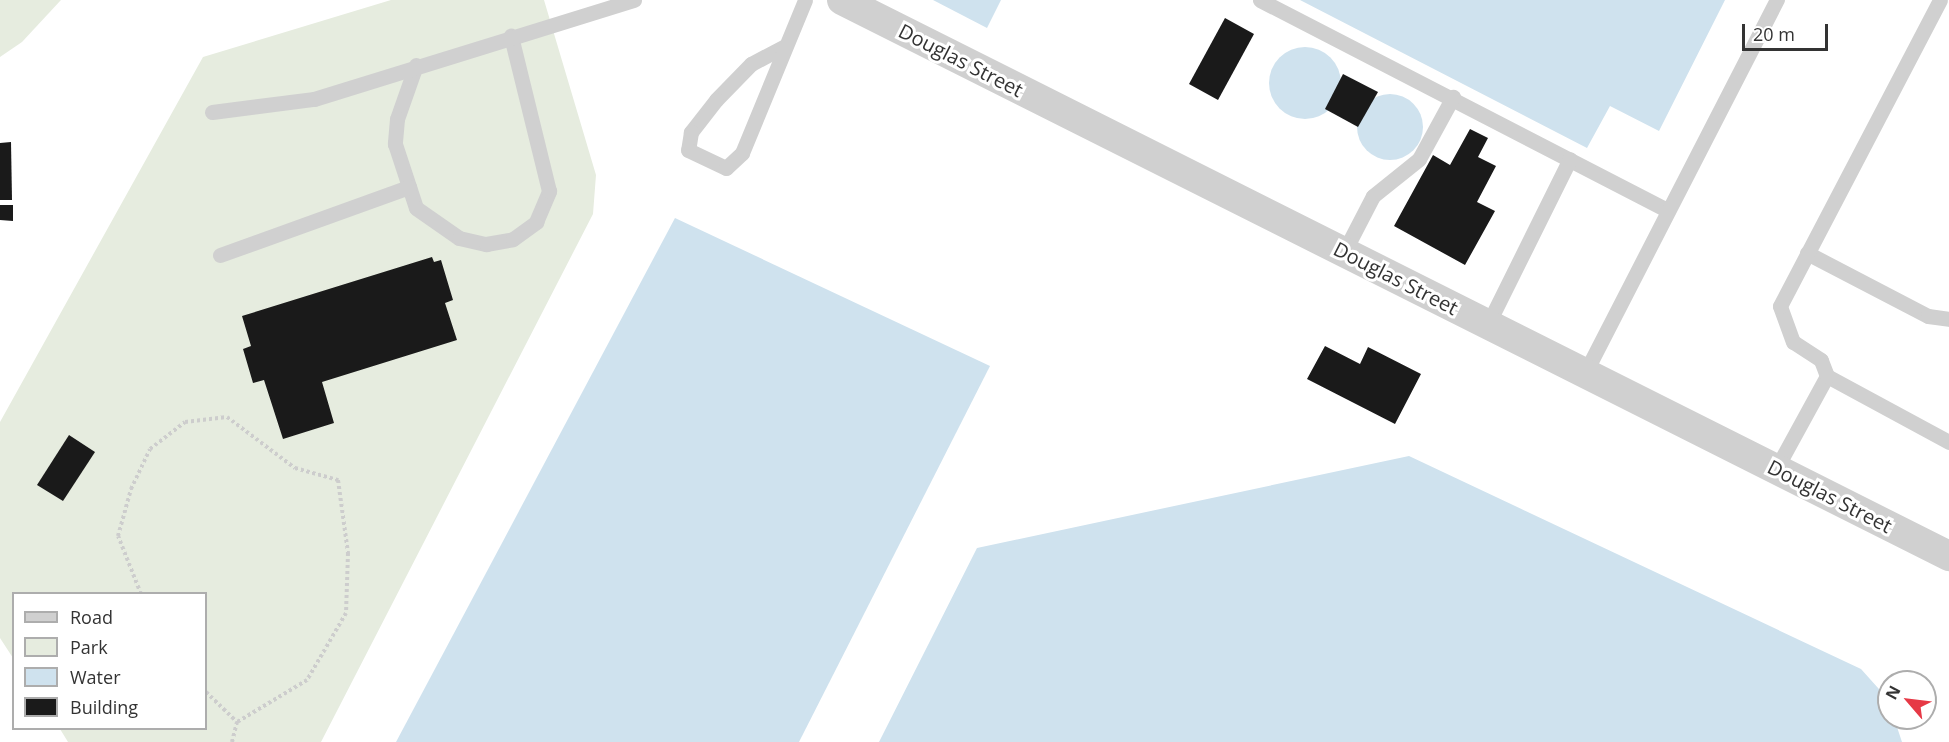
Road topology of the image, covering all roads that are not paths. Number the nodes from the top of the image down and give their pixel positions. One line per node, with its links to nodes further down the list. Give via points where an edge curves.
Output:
1 (634, 0): 7 (lane)
2 (804, 0): 8 (lane)
3 (842, 0): 15 (street, Douglas Street)
4 (1260, 0): 10 (lane)
5 (1777, 0): 14 (lane)
6 (1940, 0): 16 (lane)
7 (511, 36): 9 (lane); 13 (lane, via 547,170 549,191 536,222 513,239 486,244 459,238 416,208)
8 (783, 47): 8 (lane, via 742,153 726,168 688,150 691,132 716,100 751,64)
9 (416, 64): 11 (lane, via 314,99); 13 (lane, via 397,118 395,144)
10 (1453, 97): 12 (lane); 15 (lane, via 1419,159 1373,196)
11 (212, 112)
12 (1570, 159): 14 (lane); 19 (lane)
13 (409, 187): 17 (lane)
14 (1668, 211): 20 (lane)
15 (1344, 252): 19 (street, Douglas Street)
16 (1807, 253): 18 (lane, via 1928,316); 21 (lane, via 1780,306 1780,319 1801,350 1821,360)
17 (220, 255)
18 (1949, 319)
19 (1488, 324): 20 (street, Douglas Street)
20 (1586, 373): 23 (street, Douglas Street)
21 (1827, 376): 22 (lane); 23 (lane)
22 (1949, 442)
23 (1776, 469): 24 (street, Douglas Street)
24 (1949, 555)

